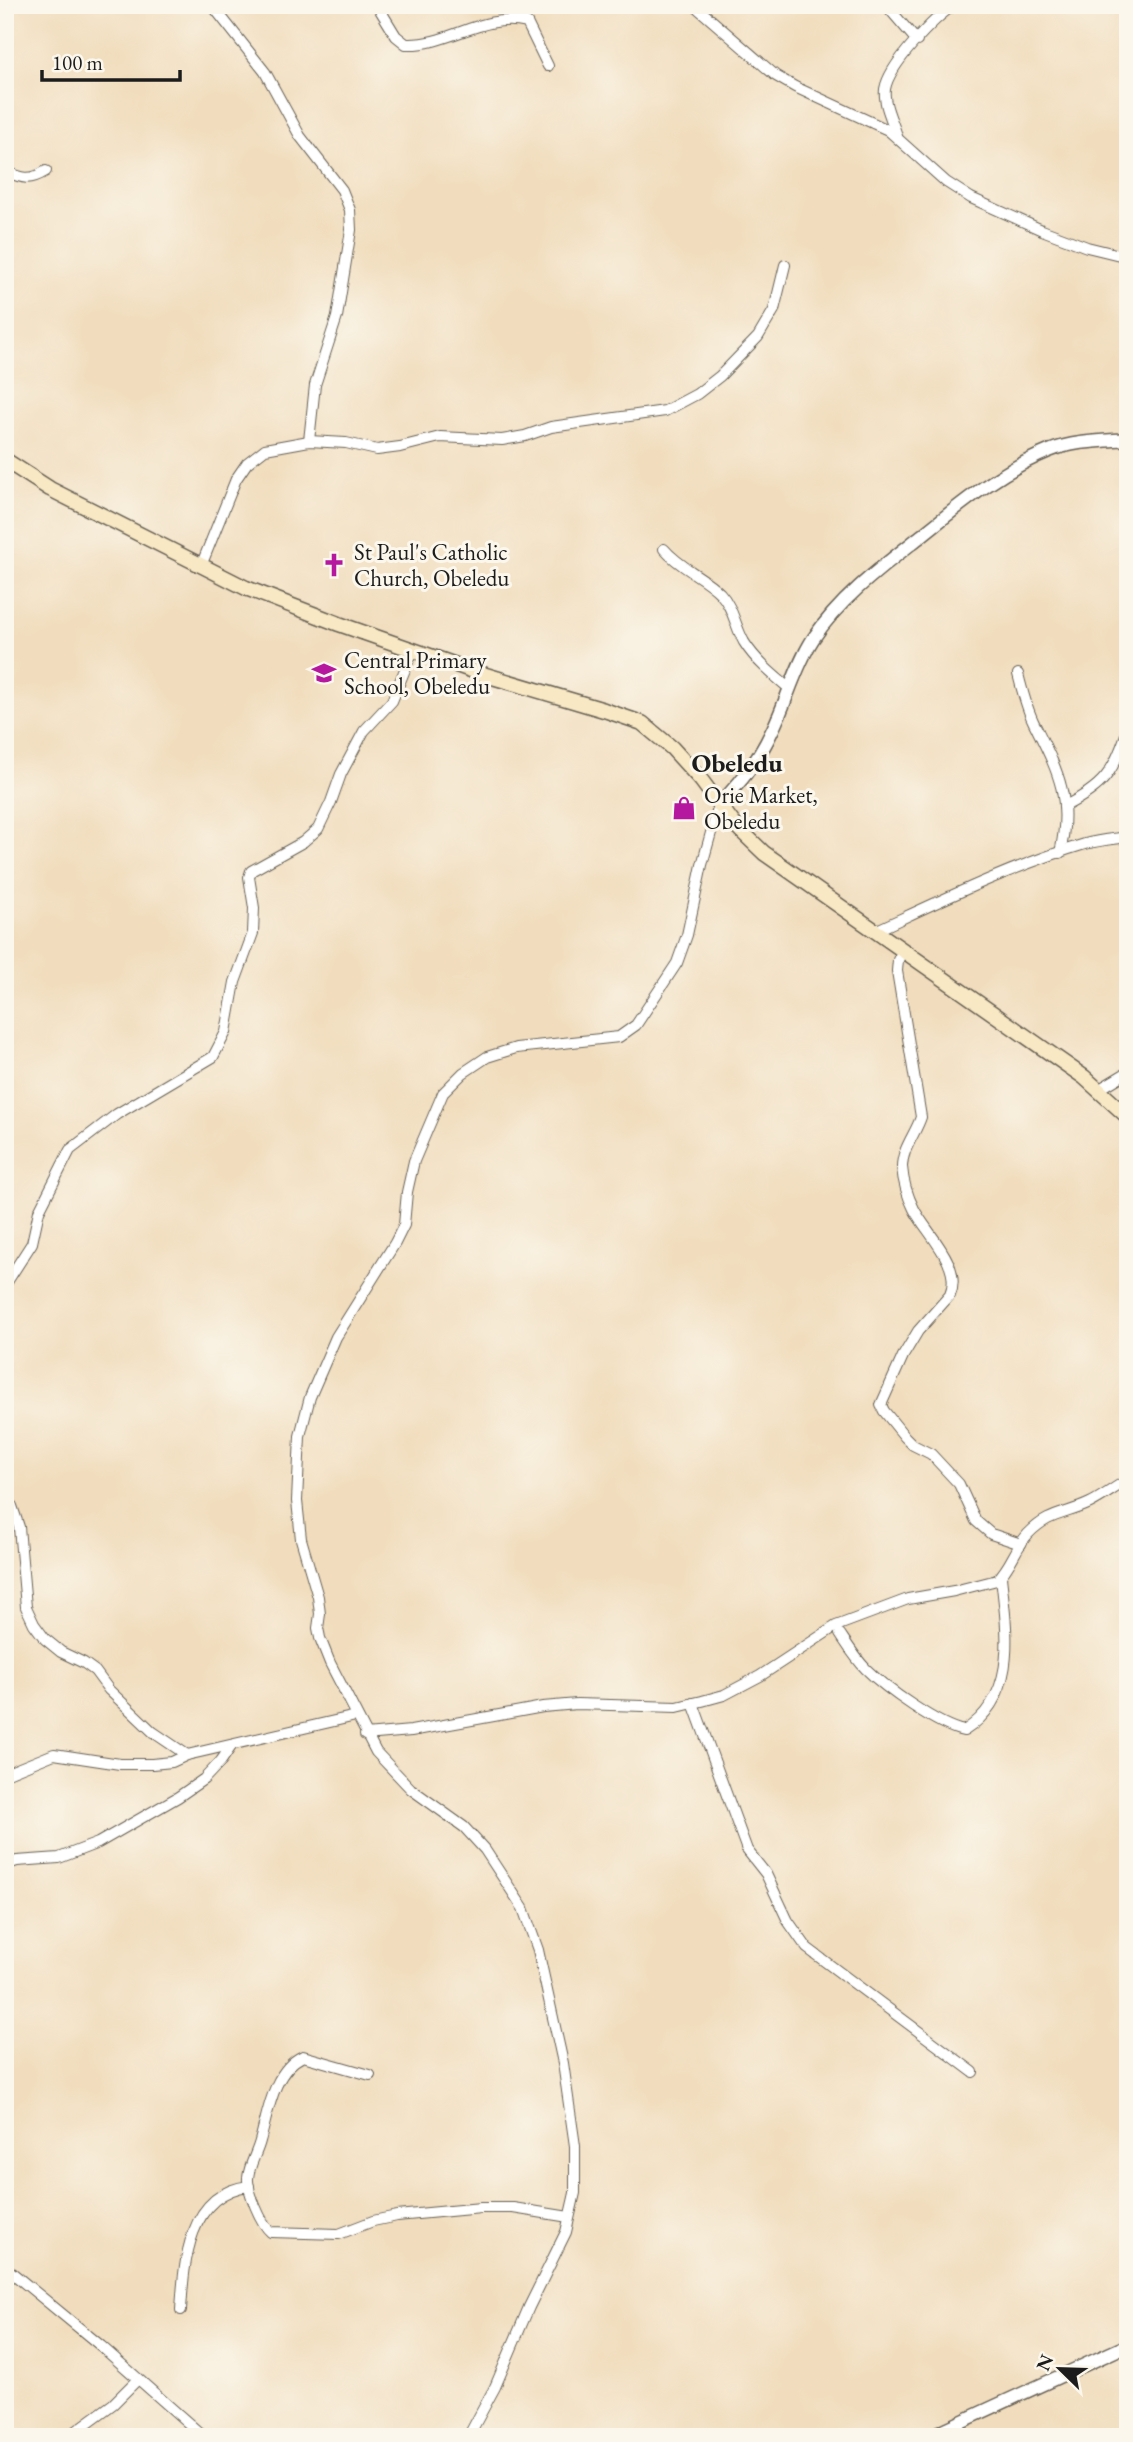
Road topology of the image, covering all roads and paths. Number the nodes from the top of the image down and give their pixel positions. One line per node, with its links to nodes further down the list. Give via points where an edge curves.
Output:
1 (212, 5): 14 (street, via 265,72 300,136 342,190 350,210 337,317 315,385)
2 (377, 5): 7 (street, via 406,44 433,42 499,21 527,23)
3 (694, 5): 8 (street, via 776,76)
4 (886, 5): 6 (street)
5 (954, 5): 6 (street)
6 (918, 41): 8 (street, via 893,70 885,91)
7 (548, 66)
8 (898, 136): 11 (street, via 946,182 971,198 1052,234)
9 (5, 171): 10 (street, via 24,179)
10 (46, 171)
11 (1128, 257)
12 (785, 265): 14 (street, via 774,310 758,337 720,376 665,411 551,427 502,440 440,437 377,450)
13 (1128, 439): 20 (street, via 1052,450 974,492 879,569 832,615 813,639)
14 (309, 441): 17 (street, via 265,449 247,463 236,479)
15 (5, 460): 17 (main road, via 50,489)
16 (664, 549): 20 (street, via 676,563 721,594 746,644)
17 (201, 566): 18 (main road, via 246,588)
18 (413, 650): 22 (main road, via 642,723 672,748); 31 (street, via 392,701 364,731 341,774 318,829 251,871 253,933 235,982 226,1032 213,1058 117,1114 70,1150 38,1211 32,1243)
19 (1018, 674): 23 (street, via 1029,711 1060,777)
20 (790, 689): 22 (street, via 772,733)
21 (1127, 732): 23 (street, via 1109,775 1091,792)
22 (719, 804): 26 (main road, via 764,853); 38 (street, via 677,963 636,1025 619,1037 516,1048 487,1057 443,1093 414,1161 404,1225 336,1337 310,1397 300,1436 297,1500 301,1539 318,1597 320,1639)
23 (1065, 806): 25 (street)
24 (1128, 837): 25 (street, via 1087,843)
25 (1060, 853): 26 (street)
26 (875, 931): 27 (main road)
27 (903, 950): 29 (main road); 34 (street, via 897,971 921,1117 902,1167 913,1208 947,1260 953,1289 918,1331 881,1405 905,1437 931,1454 959,1484 976,1521 991,1534)
28 (1128, 1072): 29 (street)
29 (1098, 1090): 30 (main road)
30 (1128, 1117)
31 (5, 1285)
32 (1128, 1480): 34 (street, via 1091,1503 1051,1516)
33 (5, 1495): 41 (street, via 19,1527 26,1607 34,1624 61,1652 95,1671 153,1732)
34 (1021, 1544): 35 (street)
35 (1001, 1577): 36 (street, via 1007,1642 1004,1680 993,1703 964,1731 882,1684); 37 (street, via 908,1599 836,1626 760,1676 724,1695)
36 (840, 1634)
37 (693, 1703): 39 (street, via 677,1707 577,1703 424,1729); 44 (street, via 747,1850 766,1874 788,1921 807,1948)
38 (356, 1716): 39 (street); 40 (street)
39 (365, 1734): 47 (street, via 411,1789 464,1827 485,1850 523,1908 538,1950 570,2109 575,2193)
40 (232, 1745): 41 (street); 43 (street, via 204,1779 99,1843 59,1858)
41 (187, 1755): 42 (street, via 152,1765 54,1754)
42 (5, 1774)
43 (5, 1865)
44 (973, 2072)
45 (370, 2075): 46 (street, via 303,2056 293,2060 272,2095)
46 (249, 2186): 47 (street, via 266,2227 281,2234 339,2234 397,2216 481,2208); 49 (street, via 206,2206 183,2269)
47 (569, 2217): 54 (street, via 555,2258)
48 (5, 2267): 51 (street)
49 (181, 2310)
50 (1128, 2345): 55 (street)
51 (137, 2380): 52 (street); 53 (street)
52 (68, 2437)
53 (204, 2437)
54 (468, 2437)
55 (928, 2437)

